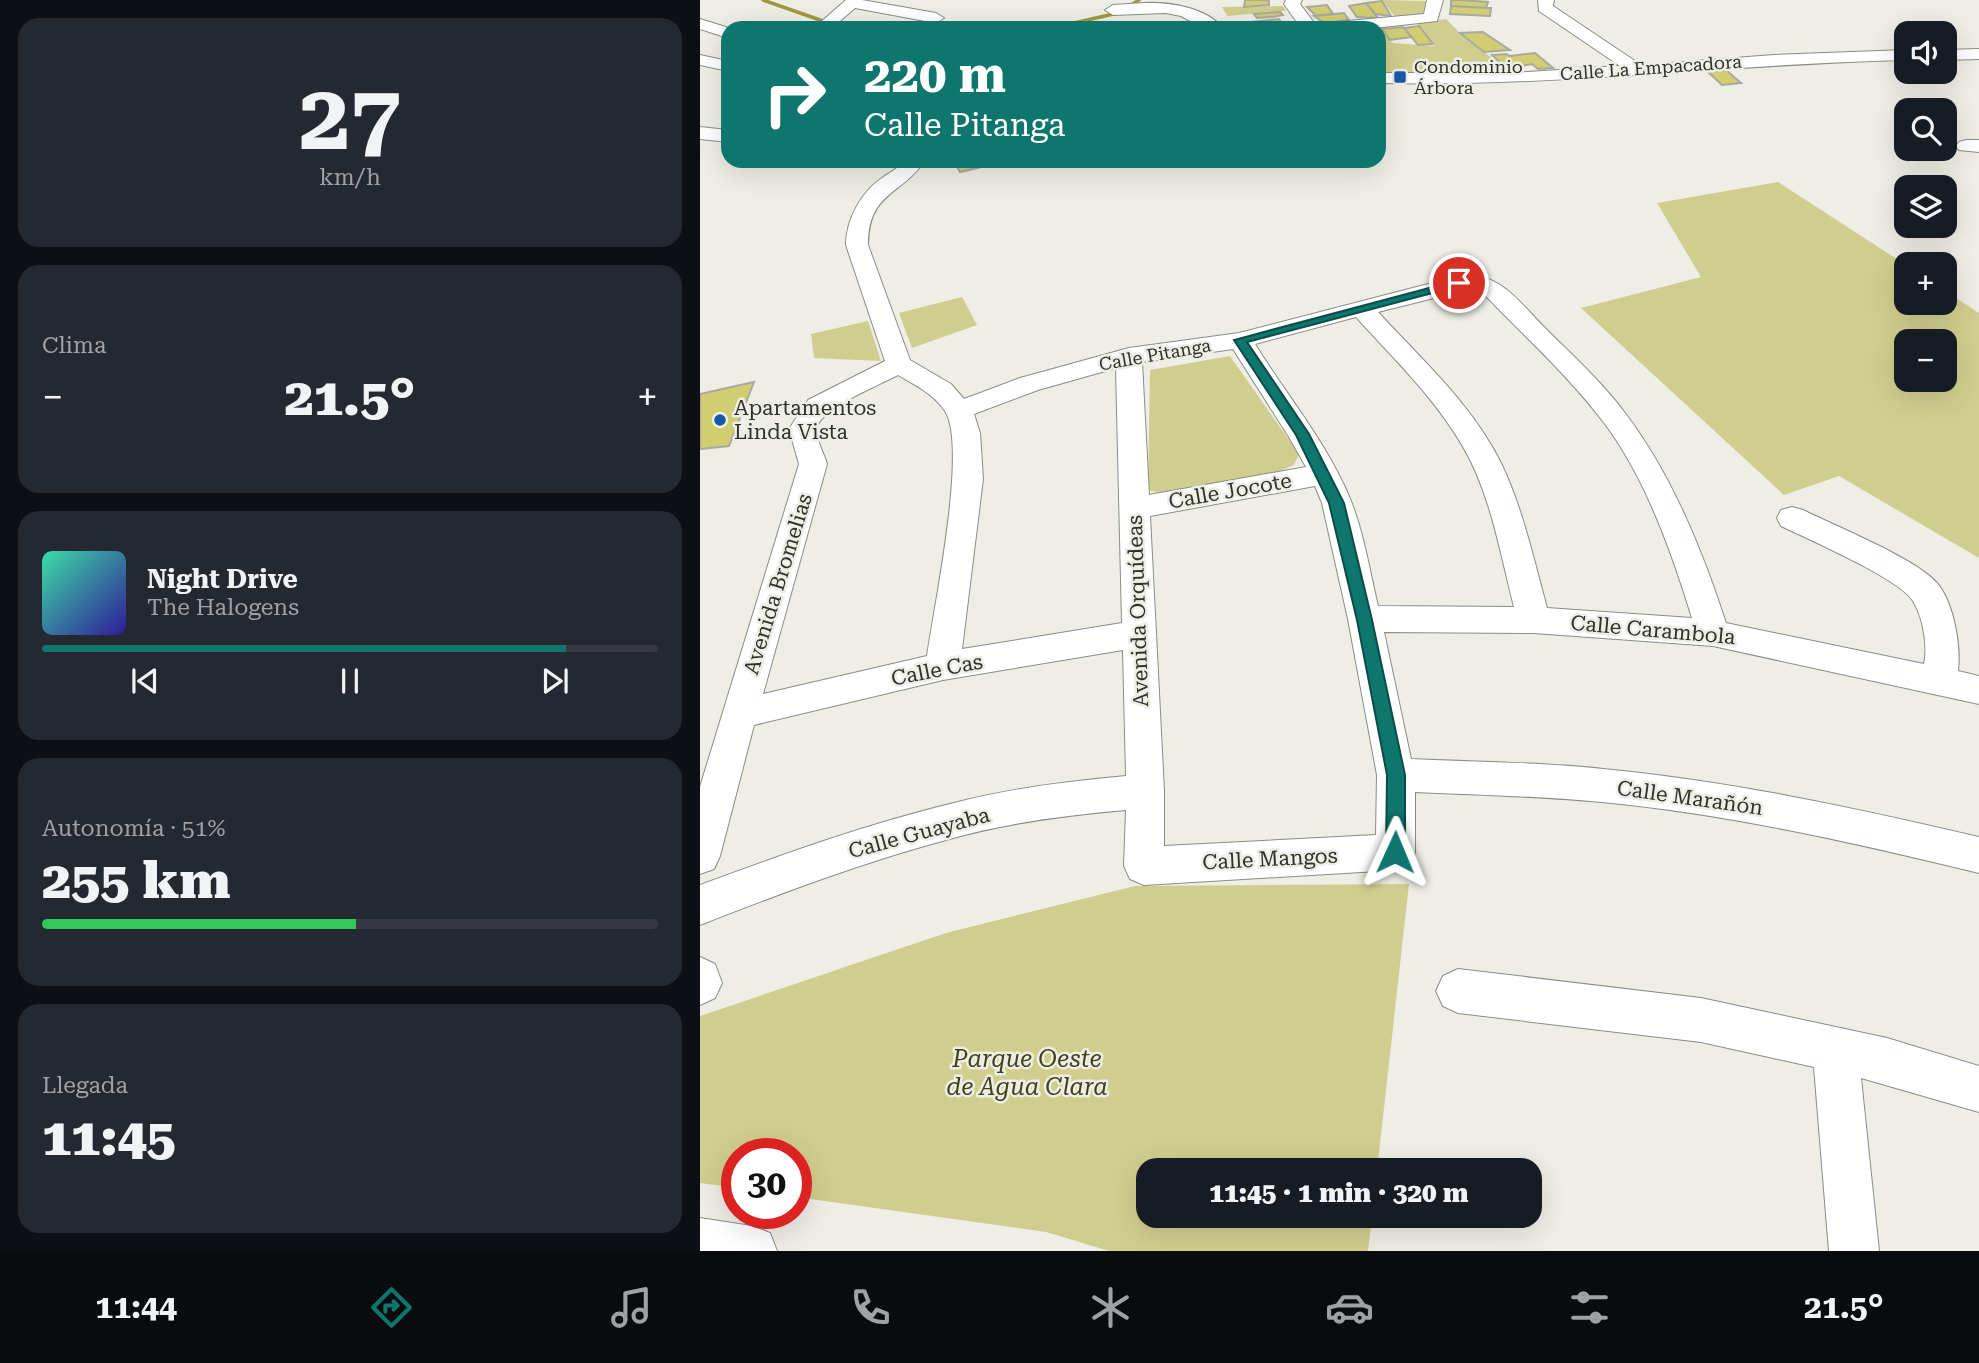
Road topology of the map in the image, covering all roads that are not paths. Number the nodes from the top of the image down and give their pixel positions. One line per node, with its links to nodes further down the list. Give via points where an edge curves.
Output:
1 (831, 0): 5 (street)
2 (1294, 0): 10 (street, via 1292,5)
3 (1436, 0): 11 (street, via 1431,18)
4 (1548, 0): 19 (street, via 1545,8)
5 (847, 7): 7 (street, via 852,3); 8 (street)
6 (1121, 10): 9 (street, via 1178,6)
7 (936, 19)
8 (830, 21)
9 (1203, 21)
10 (1304, 21)
11 (1386, 22)
12 (700, 24): 13 (street)
13 (721, 31)
14 (1979, 54): 16 (street)
15 (1894, 55): 19 (street, Calle La Empacadora)
16 (1957, 55)
17 (700, 60): 18 (street)
18 (721, 64)
19 (1637, 70): 20 (street, Calle La Empacadora)
20 (1386, 78)
21 (910, 168): 22 (street, via 906,175)
22 (890, 172): 26 (street, via 856,230 857,245)
23 (1362, 309): 24 (street, Calle Pitanga); 32 (street, via 1450,408 1477,447 1496,491); 33 (street, Calle Pitanga, via 1459,283 1476,281 1489,286 1614,417 1638,452 1689,558)
24 (1240, 340): 25 (street, Calle Pitanga); 28 (street)
25 (1129, 356): 27 (street, Calle Pitanga, via 1029,384); 29 (street, Avenida Orquídeas)
26 (899, 364): 27 (street, via 942,390); 38 (street, Avenida Bromelias, via 840,393 807,417 803,443 813,464)
27 (959, 410): 35 (street, via 967,433 968,479)
28 (1324, 474): 29 (street, Calle Jocote); 31 (street, via 1336,503)
29 (1135, 508): 34 (street, Avenida Orquídeas)
30 (1792, 518): 36 (street, via 1890,566 1925,591 1936,616 1943,655)
31 (1364, 620): 32 (street, Calle Carambola); 39 (street)
32 (1534, 620): 33 (street, Calle Carambola)
33 (1713, 632): 36 (street, Calle Carambola)
34 (1138, 634): 35 (street, Calle Cas); 40 (street, Avenida Orquídeas)
35 (943, 666): 38 (street, Calle Cas)
36 (1939, 679): 37 (street, Calle Carambola)
37 (1979, 690)
38 (738, 714): 42 (street, Avenida Bromelias)
39 (1396, 775): 41 (street, Calle Marañón, via 1601,785 1715,800); 43 (street, Calle Mangos, via 1395,852)
40 (1145, 791): 43 (street, Avenida Orquídeas); 44 (street, Calle Guayaba, via 1064,799 958,819 799,867)
41 (1979, 855)
42 (700, 856)
43 (1144, 866)
44 (700, 905)
45 (1458, 991): 46 (street, via 1700,1020)
46 (1835, 1049): 47 (street); 50 (street)
47 (1979, 1089)
48 (700, 1243): 49 (street)
49 (752, 1251)
50 (1854, 1251)

